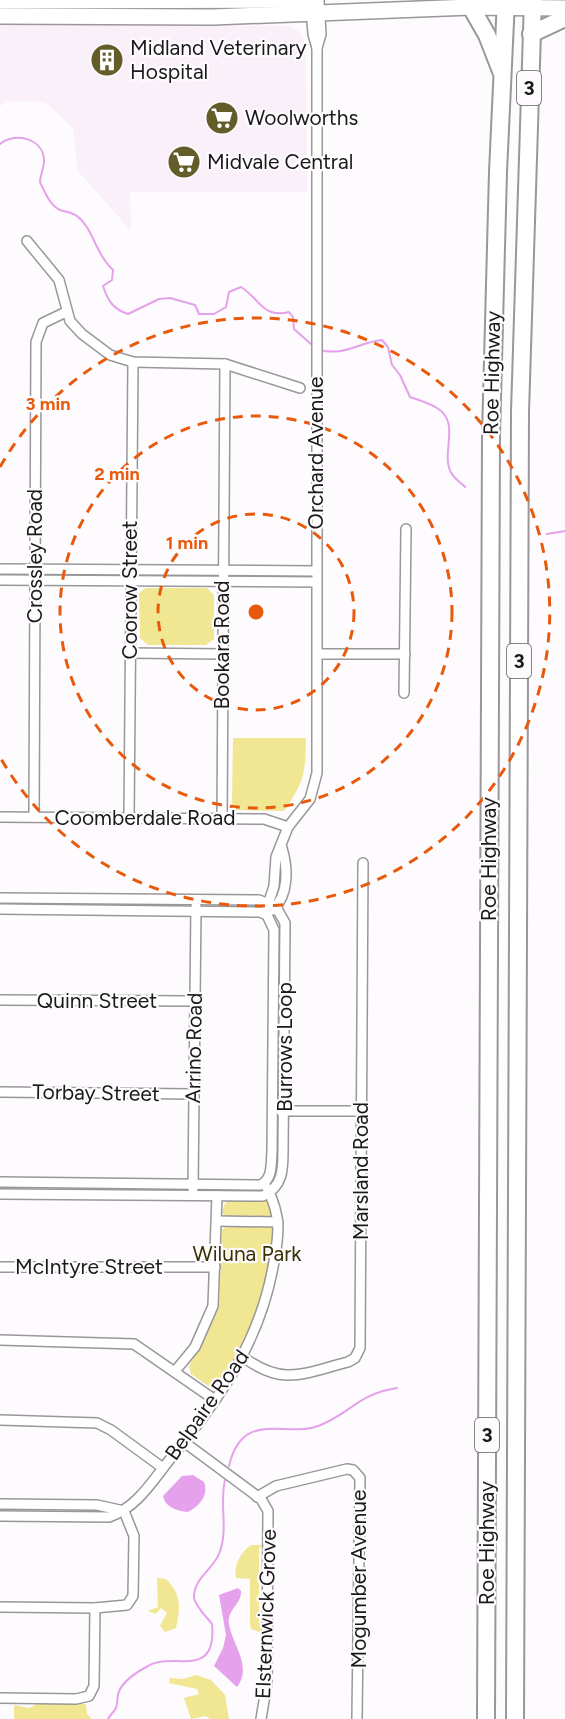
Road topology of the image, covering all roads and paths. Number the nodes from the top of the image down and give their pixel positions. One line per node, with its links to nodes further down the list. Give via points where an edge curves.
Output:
1 (0, 1): 4 (main road)
2 (506, 3): 3 (main road); 5 (main road); 10 (highway, Roe Highway / 3)
3 (533, 3): 6 (main road); 9 (highway, Roe Highway / 3)
4 (314, 5): 5 (main road); 7 (main road, via 213,17); 23 (street, Orchard Avenue, via 321,34 317,48)
5 (471, 7): 10 (highway, via 487,34)
6 (565, 8)
7 (0, 16)
8 (565, 18): 9 (highway)
9 (531, 34): 107 (highway, Roe Highway / 3, via 520,422)
10 (502, 74): 106 (highway, Roe Highway / 3, via 491,436)
11 (27, 241): 12 (street, via 59,280)
12 (66, 312): 13 (street, via 75,328 101,350); 18 (street, Crossley Road, via 43,323 36,342)
13 (133, 362): 14 (street); 20 (street, Coorow Street)
14 (225, 364): 15 (street); 22 (street, Bookara Road)
15 (300, 387)
16 (406, 529): 34 (street)
17 (0, 568): 18 (street)
18 (35, 568): 19 (street); 25 (street, Crossley Road)
19 (81, 569): 20 (street); 26 (street)
20 (130, 569): 21 (street); 27 (street, Coorow Street)
21 (176, 569): 22 (street); 28 (street)
22 (222, 570): 23 (street); 29 (street, Bookara Road)
23 (316, 571): 30 (street, Orchard Avenue)
24 (0, 580): 25 (street)
25 (35, 580): 26 (street); 37 (street, Crossley Road)
26 (81, 581): 27 (street)
27 (130, 581): 28 (street); 31 (street, Coorow Street)
28 (175, 581): 29 (street)
29 (222, 581): 30 (street); 32 (street, Bookara Road)
30 (316, 582): 33 (street, Orchard Avenue)
31 (130, 653): 32 (street); 38 (street, Coorow Street)
32 (222, 654): 39 (street, Bookara Road)
33 (318, 654): 34 (street); 40 (street, Orchard Avenue, via 316,782 310,799)
34 (405, 654): 35 (street)
35 (404, 693)
36 (0, 817): 37 (street, Coomberdale Road)
37 (34, 817): 38 (street, Coomberdale Road)
38 (129, 818): 39 (street, Coomberdale Road)
39 (222, 819): 40 (street, Coomberdale Road, via 264,819)
40 (288, 827): 48 (street, Orchard Avenue, via 275,861)
41 (363, 863): 70 (street, Marsland Road)
42 (0, 898): 43 (street)
43 (21, 898): 44 (street); 50 (street)
44 (63, 898): 45 (street); 51 (street)
45 (105, 899): 46 (street); 52 (street)
46 (148, 899): 47 (street); 53 (street)
47 (196, 900): 48 (street, via 259,900); 54 (street, Arrino Road)
48 (272, 904): 55 (street); 57 (street, Burrows Loop, via 285,923)
49 (0, 909): 50 (street)
50 (20, 909): 51 (street)
51 (63, 910): 52 (street)
52 (105, 910): 53 (street)
53 (148, 910): 54 (street)
54 (196, 911): 55 (street); 61 (street, Arrino Road)
55 (266, 915): 56 (street, Burrows Loop, via 274,930)
56 (273, 945): 57 (street); 58 (street, Burrows Loop)
57 (285, 945): 59 (street, Burrows Loop)
58 (273, 985): 59 (street); 62 (street, Burrows Loop)
59 (285, 985): 63 (street, Burrows Loop)
60 (0, 1000): 61 (street, Quinn Street)
61 (194, 1001): 67 (street, Arrino Road)
62 (273, 1028): 63 (street); 64 (street, Burrows Loop)
63 (285, 1029): 65 (street, Burrows Loop)
64 (273, 1068): 65 (street); 68 (street, Burrows Loop)
65 (284, 1069): 69 (street, Burrows Loop)
66 (0, 1092): 67 (street, Torbay Street)
67 (193, 1094): 77 (street, Arrino Road)
68 (272, 1111): 69 (street); 71 (street, Burrows Loop)
69 (284, 1111): 70 (street); 72 (street, Burrows Loop)
70 (361, 1112): 91 (street, Marsland Road, via 358,1354 348,1362 287,1377)
71 (272, 1151): 72 (street); 78 (street, Burrows Loop)
72 (283, 1151): 79 (street, Burrows Loop, via 281,1177)
73 (1, 1182): 74 (street); 80 (street)
74 (44, 1182): 75 (street); 81 (street)
75 (86, 1182): 76 (street); 82 (street)
76 (129, 1183): 77 (street); 83 (street)
77 (193, 1183): 78 (street); 84 (street, Arrino Road)
78 (265, 1183): 79 (street, Belpaire Road)
79 (270, 1192): 85 (street, via 263,1196); 87 (street, Belpaire Road)
80 (1, 1194): 81 (street)
81 (44, 1194): 82 (street)
82 (87, 1194): 83 (street)
83 (129, 1195): 84 (street)
84 (193, 1195): 85 (street)
85 (217, 1196): 86 (street)
86 (216, 1221): 87 (street); 89 (street)
87 (278, 1222): 91 (street, Belpaire Road, via 267,1295)
88 (0, 1267): 89 (street, McIntyre Street)
89 (214, 1267): 92 (street, via 214,1295 207,1322 195,1347)
90 (0, 1340): 92 (street, via 134,1344)
91 (243, 1357): 93 (street, Belpaire Road)
92 (176, 1370): 93 (street)
93 (216, 1400): 95 (street, Belpaire Road)
94 (0, 1420): 96 (street, via 96,1423)
95 (184, 1442): 96 (street, Belpaire Road); 97 (street, Elsternwick Grove)
96 (163, 1468): 99 (street, Belpaire Road)
97 (258, 1497): 104 (street, Elsternwick Grove, via 266,1506 269,1520 267,1683); 105 (street, Mogumber Avenue, via 276,1486 347,1469 360,1478)
98 (0, 1504): 99 (street, via 97,1505)
99 (124, 1511): 100 (street, via 102,1518); 102 (street, via 134,1536 131,1602 122,1607)
100 (0, 1516)
101 (0, 1607): 102 (street)
102 (95, 1608): 103 (street, via 94,1686 89,1695 76,1699)
103 (0, 1698)
104 (261, 1719)
105 (357, 1719)
106 (486, 1719)
107 (515, 1719)

